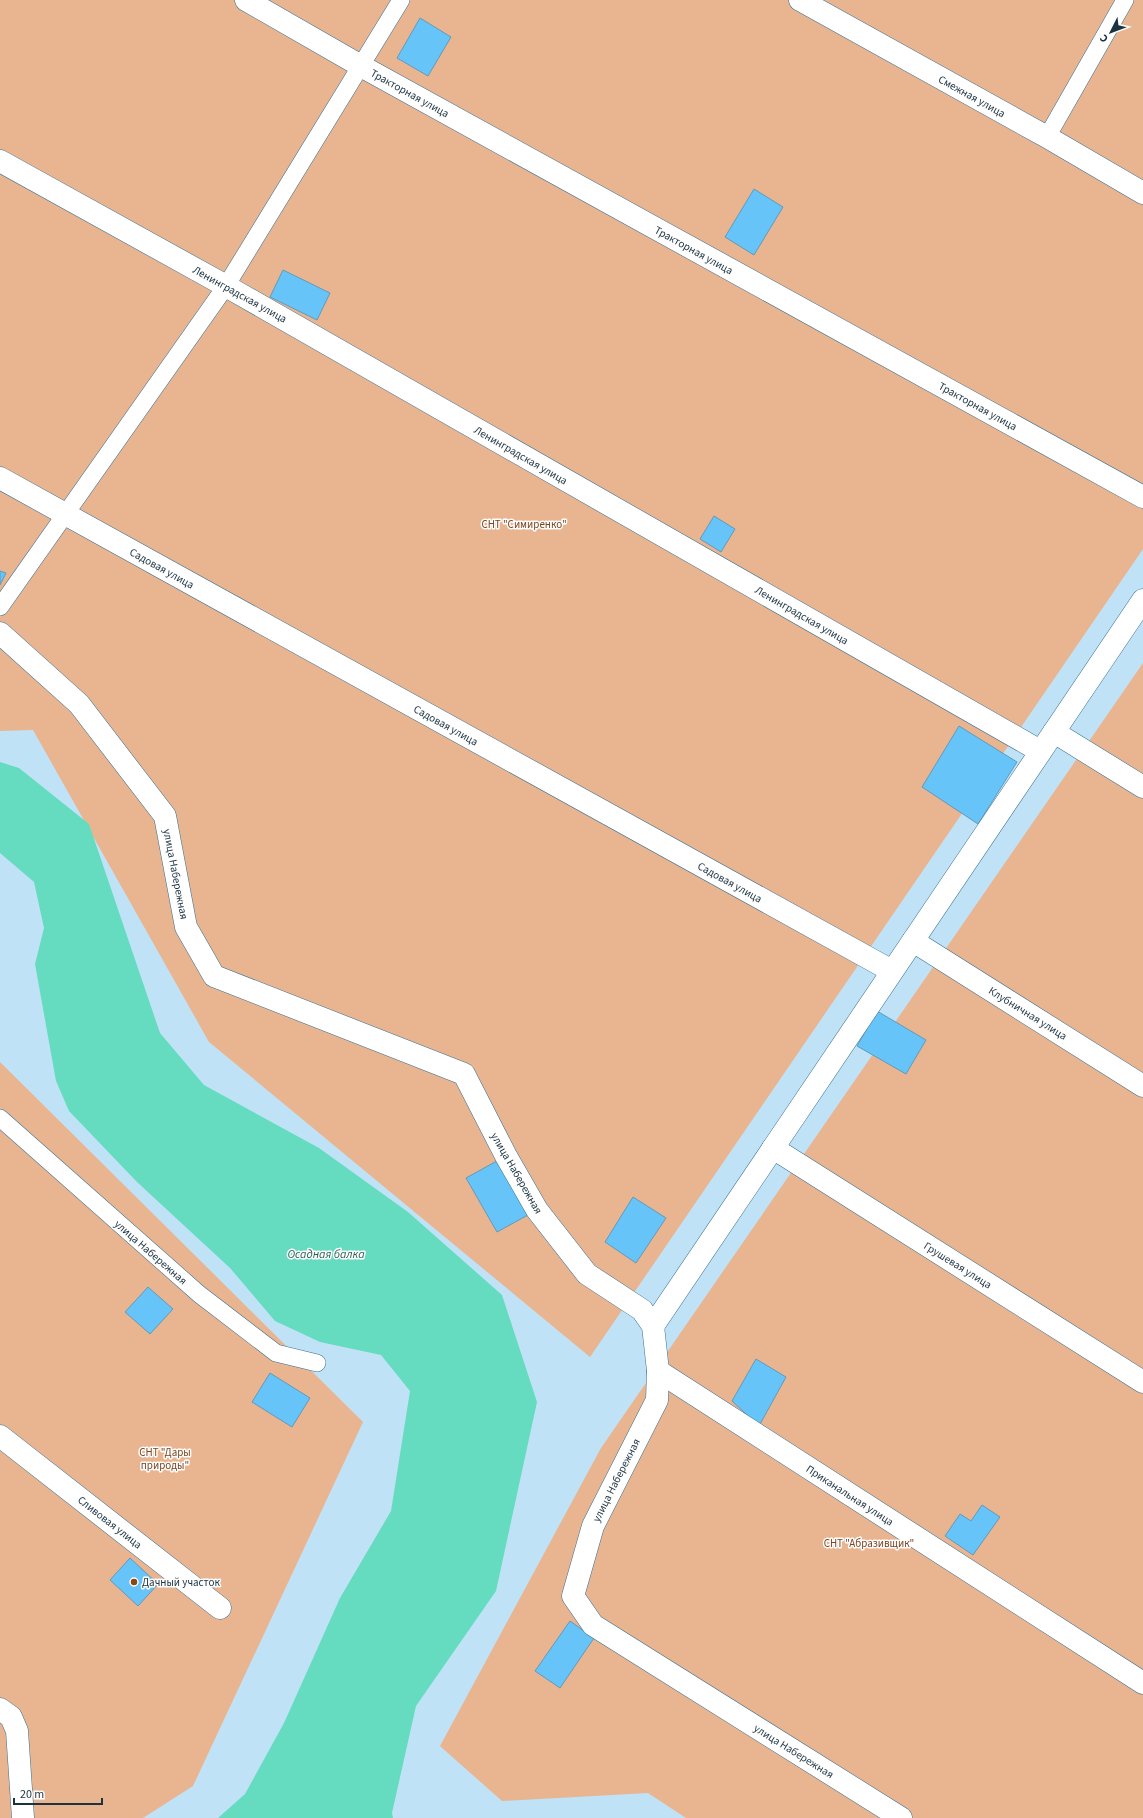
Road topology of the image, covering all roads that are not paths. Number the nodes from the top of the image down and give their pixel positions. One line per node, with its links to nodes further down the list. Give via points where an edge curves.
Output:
1 (246, 0): 5 (street, Тракторная улица)
2 (401, 0): 5 (lane)
3 (800, 0): 6 (street, Смежная улица)
4 (1125, 0): 6 (lane)
5 (361, 66): 9 (lane); 11 (street, Тракторная улица)
6 (1047, 137): 8 (street, Смежная улица)
7 (0, 161): 9 (street, Ленинградская улица)
8 (1143, 193)
9 (226, 286): 12 (lane); 17 (street, Ленинградская улица)
10 (0, 478): 12 (street, Садовая улица)
11 (1143, 496)
12 (64, 514): 14 (lane); 20 (street, Садовая улица)
13 (1143, 600): 16 (street)
14 (0, 607)
15 (0, 634): 24 (street, улица Набережная, via 80,704 165,816 186,927 214,976 464,1074 536,1210 587,1274 642,1310)
16 (1054, 732): 17 (street); 18 (street)
17 (1040, 751): 19 (street)
18 (1143, 787)
19 (913, 941): 20 (street); 21 (street, Клубничная улица)
20 (892, 971): 23 (street)
21 (1143, 1086)
22 (0, 1118): 25 (lane, улица Набережная, via 199,1294 276,1353)
23 (773, 1148): 24 (street); 27 (street, Грушевая улица)
24 (652, 1326): 26 (street, улица Набережная)
25 (317, 1363)
26 (658, 1371): 30 (street, Приканальная улица); 33 (street, улица Набережная, via 657,1400 593,1526 573,1596 593,1625)
27 (1143, 1382)
28 (0, 1436): 29 (street, Сливовая улица)
29 (220, 1608)
30 (1143, 1683)
31 (0, 1709): 32 (street, via 11,1717 17,1731)
32 (23, 1818)
33 (901, 1818)

